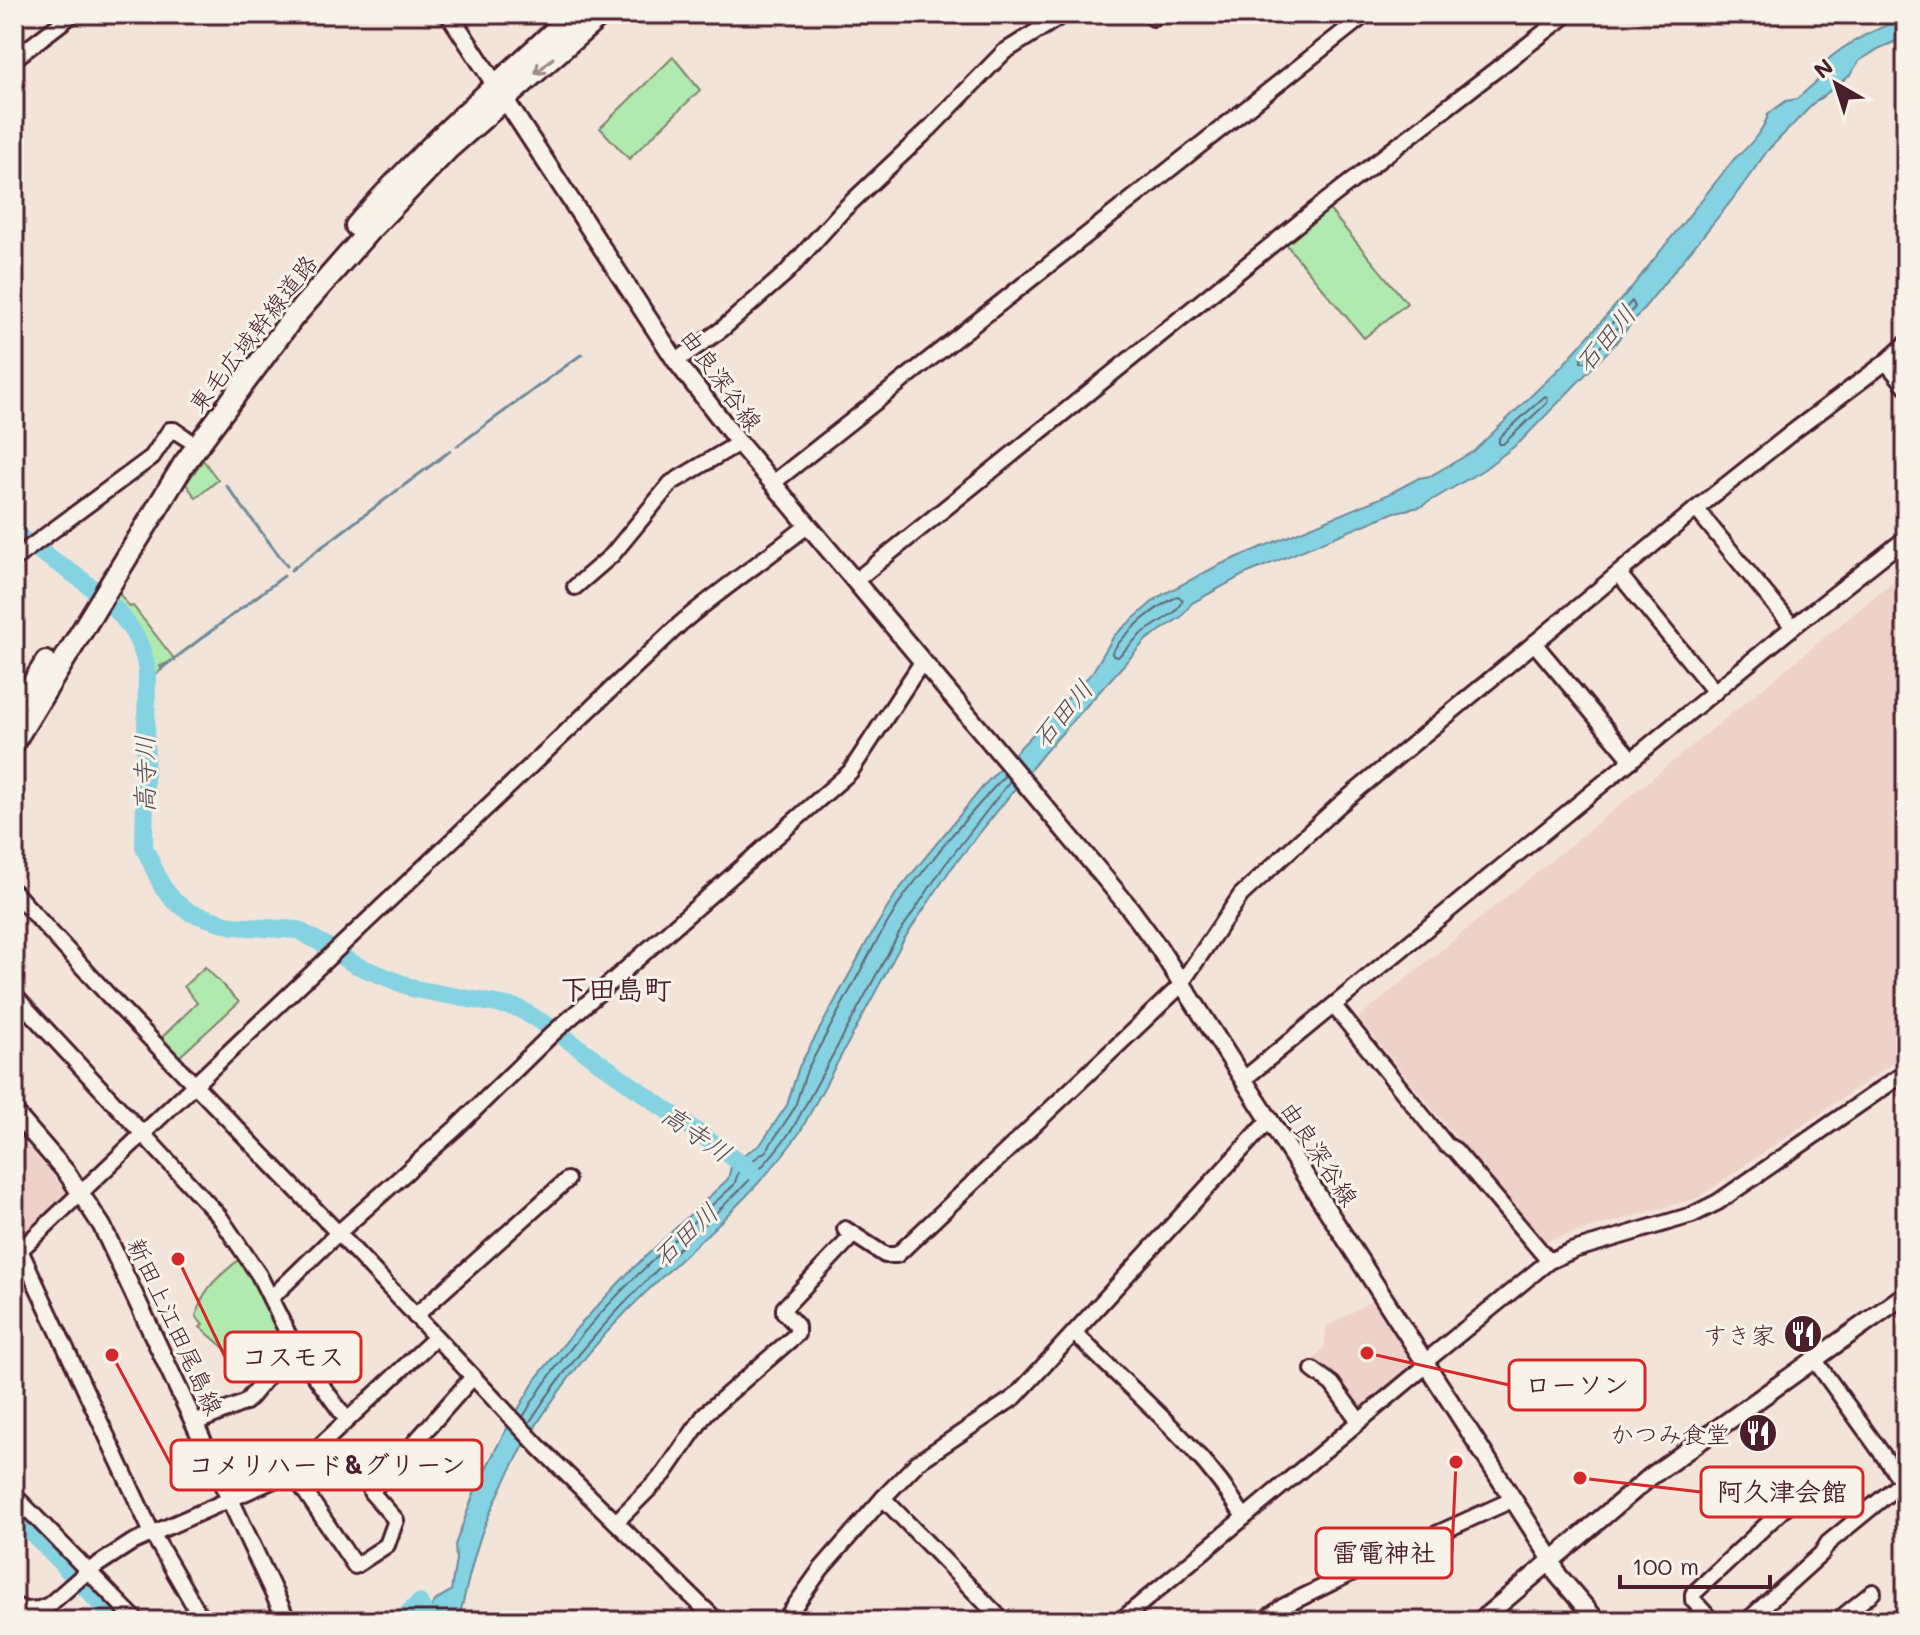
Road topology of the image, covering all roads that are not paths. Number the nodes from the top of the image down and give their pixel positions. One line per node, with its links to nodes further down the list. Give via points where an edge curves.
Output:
1 (73, 14): 8 (street)
2 (449, 14): 9 (main road, 由良深谷線)
3 (573, 14): 9 (highway, 東毛広域幹線道路)
4 (602, 14): 9 (highway, 東毛広域幹線道路, one-way to 9)
5 (1064, 14): 11 (street, via 1004,52 786,273)
6 (1366, 14): 16 (street)
7 (1568, 14): 22 (street, via 1326,201)
8 (14, 59)
9 (502, 92): 11 (main road, 由良深谷線); 14 (highway, 東毛広域幹線道路, via 403,173 282,312); 24 (highway, 東毛広域幹線道路, via 291,320)
10 (1906, 344): 12 (street)
11 (676, 361): 15 (main road, 由良深谷線)
12 (1886, 362): 13 (street); 17 (street)
13 (1906, 386)
14 (186, 438): 20 (street, via 170,430 152,457); 24 (highway, 東毛広域幹線道路)
15 (739, 443): 16 (main road, 由良深谷線); 23 (street, via 679,476 612,555)
16 (773, 483): 18 (main road, 由良深谷線)
17 (1696, 509): 21 (street); 25 (street)
18 (808, 525): 22 (main road, 由良深谷線); 38 (street, via 680,624)
19 (1906, 538): 25 (street)
20 (14, 559)
21 (1619, 574): 26 (street); 28 (street)
22 (855, 581): 27 (main road, 由良深谷線)
23 (575, 587)
24 (96, 592): 29 (highway, 東毛広域幹線道路); 30 (highway, 東毛広域幹線道路)
25 (1793, 627): 28 (street)
26 (1534, 643): 31 (street); 33 (street, via 1338,806 1241,895)
27 (922, 662): 33 (main road, 由良深谷線, via 1129,907); 44 (street, via 850,772 556,1030)
28 (1715, 692): 31 (street)
29 (14, 714)
30 (14, 742)
31 (1632, 760): 35 (street)
32 (14, 892): 38 (street)
33 (1182, 983): 37 (main road, 由良深谷線); 68 (street, via 897,1255 885,1255 849,1231 784,1308 797,1334 715,1403 664,1474)
34 (14, 995): 41 (street)
35 (1334, 1006): 37 (street); 46 (street)
36 (1906, 1072): 46 (street, via 1718,1202)
37 (1244, 1079): 40 (main road, 由良深谷線)
38 (196, 1086): 41 (street); 44 (street)
39 (14, 1112): 43 (main road, 新田上江田尾島線)
40 (1269, 1120): 50 (street); 54 (main road, 由良深谷線)
41 (144, 1136): 43 (street); 48 (street, via 219,1216)
42 (567, 1180): 49 (street)
43 (82, 1193): 45 (street); 59 (main road, 新田上江田尾島線)
44 (338, 1233): 48 (street); 49 (street)
45 (16, 1249): 69 (street)
46 (1549, 1261): 54 (street)
47 (1906, 1294): 53 (main road)
48 (271, 1298): 52 (street)
49 (415, 1316): 51 (street)
50 (1075, 1333): 64 (street, via 1015,1397 918,1462); 67 (street, via 1189,1443)
51 (435, 1338): 56 (street); 57 (street)
52 (294, 1345): 57 (street); 59 (street, via 246,1402)
53 (1814, 1359): 61 (street); 70 (main road, via 1650,1477)
54 (1426, 1361): 58 (street); 65 (main road, 由良深谷線)
55 (1313, 1370): 58 (street, via 1332,1384)
56 (472, 1378): 60 (street, via 371,1492 396,1520 387,1545 355,1566); 68 (street)
57 (347, 1420): 60 (street)
58 (1359, 1421): 67 (street)
59 (195, 1423): 66 (main road, 新田上江田尾島線)
60 (292, 1472): 66 (street)
61 (1905, 1483): 85 (street, via 1831,1540)
62 (1809, 1485): 84 (street, via 1693,1594)
63 (14, 1495): 71 (street)
64 (883, 1498): 78 (street); 79 (street)
65 (1514, 1499): 70 (main road, 由良深谷線); 81 (street, via 1284,1606)
66 (231, 1501): 69 (street); 76 (main road, 新田上江田尾島線)
67 (1244, 1517): 80 (street)
68 (616, 1522): 77 (street)
69 (152, 1533): 71 (street); 75 (street)
70 (1552, 1560): 82 (main road); 83 (main road, 由良深谷線, via 1557,1574)
71 (88, 1571): 73 (street, via 39,1609); 74 (street)
72 (1873, 1592): 86 (street)
73 (14, 1605)
74 (137, 1621)
75 (203, 1621)
76 (287, 1621)
77 (717, 1621)
78 (784, 1621)
79 (1003, 1621)
80 (1120, 1621)
81 (1263, 1621)
82 (1480, 1621)
83 (1597, 1621)
84 (1712, 1621)
85 (1747, 1621)
86 (1837, 1621)

